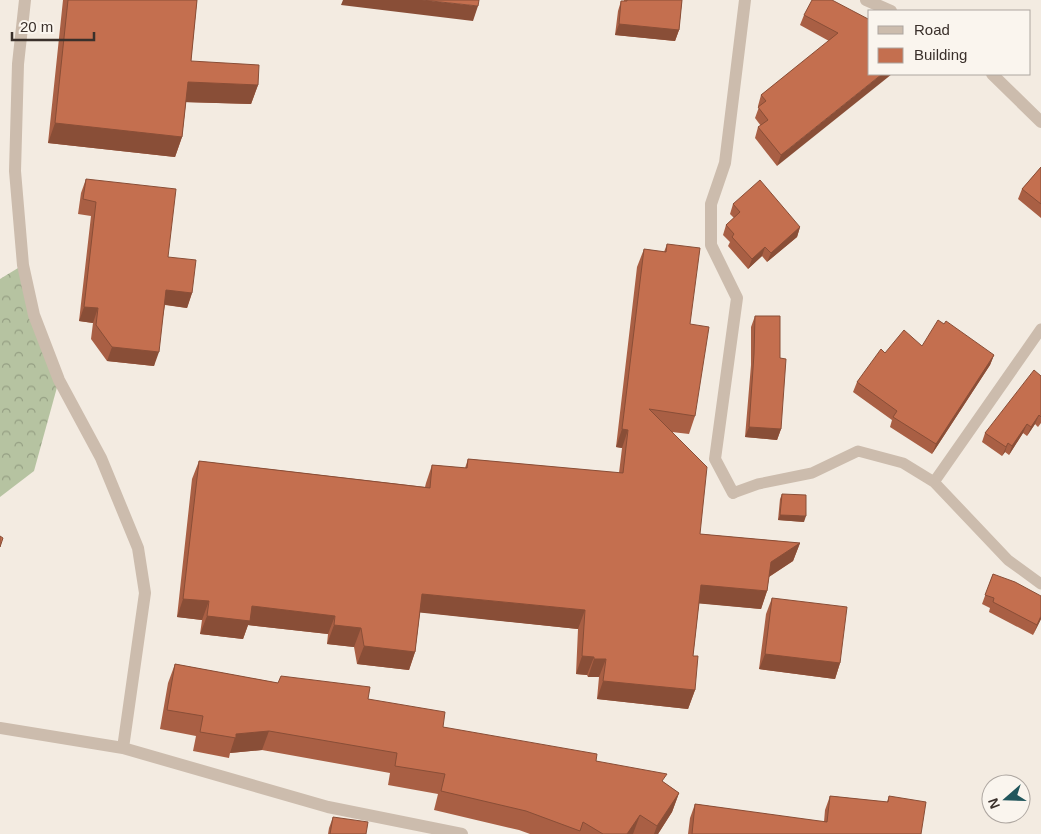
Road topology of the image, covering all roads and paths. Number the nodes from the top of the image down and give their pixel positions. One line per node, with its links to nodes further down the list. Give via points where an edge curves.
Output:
1 (25, 0): 12 (street, via 18,64 15,171 23,265 34,315 59,380 101,458 138,548 145,593)
2 (745, 0): 9 (street, via 725,163 711,204 712,245 737,298 715,459)
3 (866, 0): 4 (street)
4 (888, 10)
5 (993, 75): 6 (street)
6 (1041, 122)
7 (1041, 329): 8 (lane)
8 (934, 482): 9 (lane, via 904,462 858,451 812,473 758,484); 10 (lane, via 1008,560)
9 (733, 493)
10 (1041, 584)
11 (0, 728): 12 (street)
12 (124, 748): 13 (street, via 328,807)
13 (462, 834)

